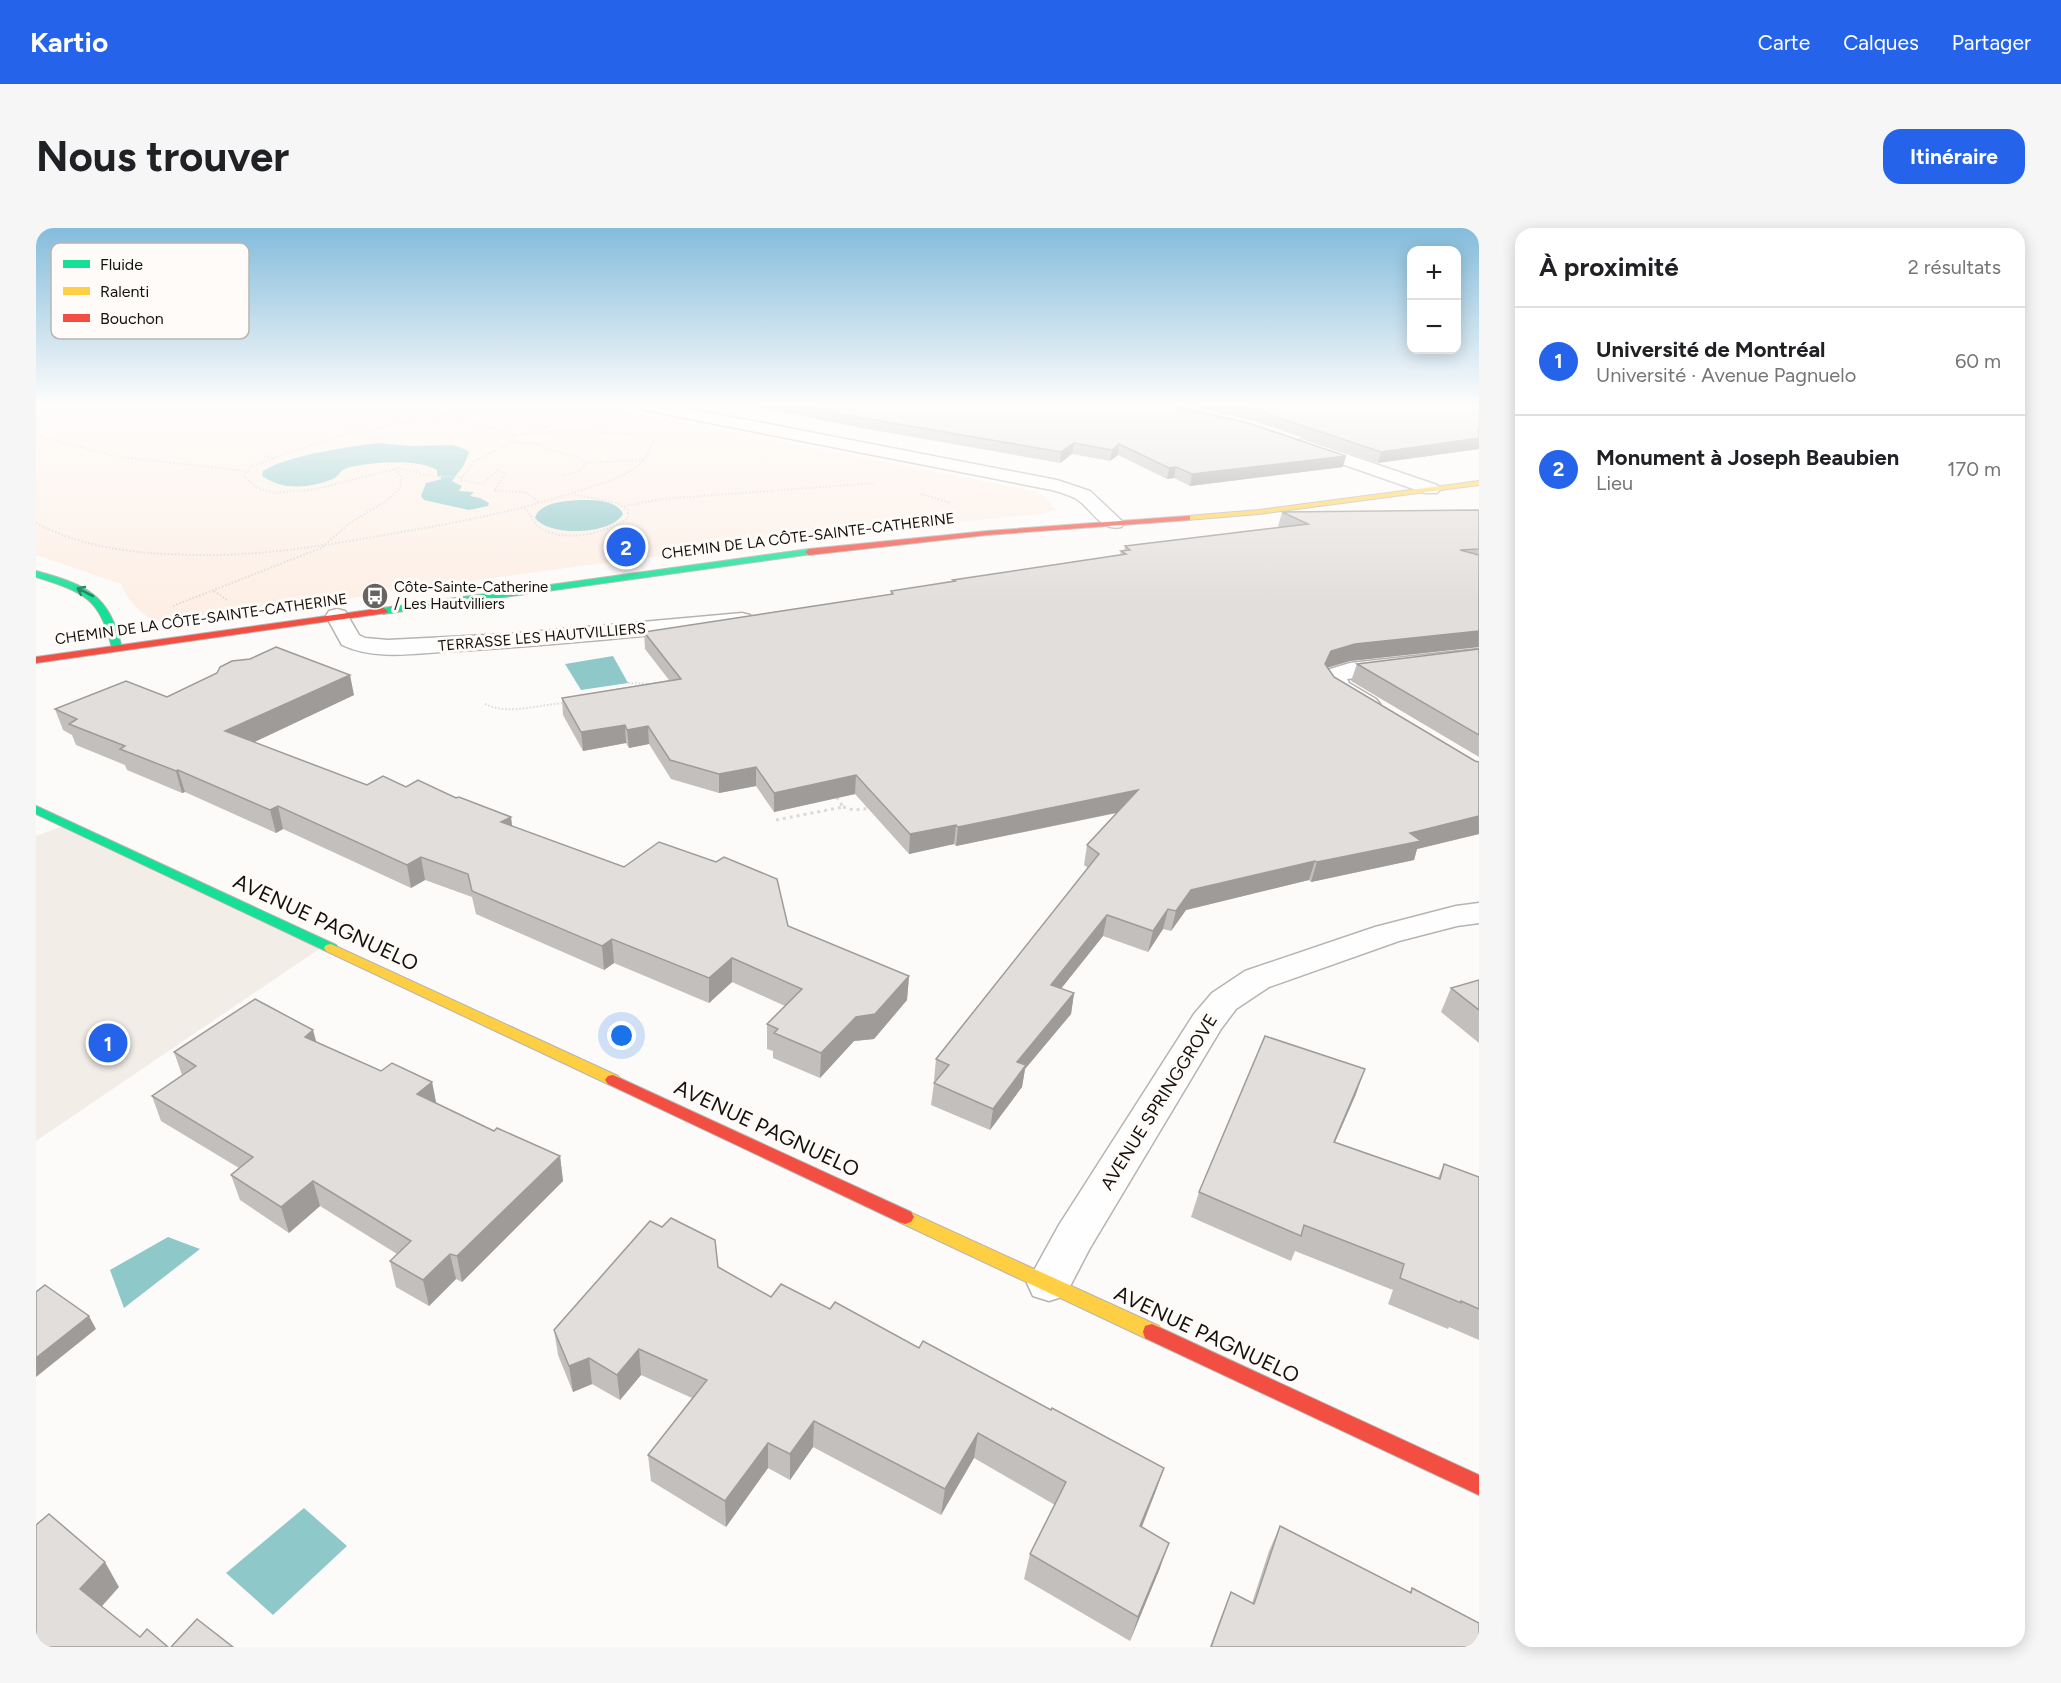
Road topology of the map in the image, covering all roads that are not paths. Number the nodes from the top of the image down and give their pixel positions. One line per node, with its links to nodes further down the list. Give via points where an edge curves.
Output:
1 (985, 471): 5 (street, via 1057,485 1083,495)
2 (1380, 471): 4 (street)
3 (1479, 483): 4 (main road, CHEMIN DE LA CÔTE-SAINTE-CATHERINE)
4 (1431, 489): 5 (main road, CHEMIN DE LA CÔTE-SAINTE-CATHERINE, via 1259,512)
5 (1114, 523): 7 (main road, CHEMIN DE LA CÔTE-SAINTE-CATHERINE, via 801,552)
6 (36, 574): 9 (main road, one-way to 6, via 114,624 100,602 82,590)
7 (337, 616): 8 (street, TERRASSE LES HAUTVILLIERS, via 350,640 388,647 507,641); 9 (main road, CHEMIN DE LA CÔTE-SAINTE-CATHERINE)
8 (762, 618)
9 (117, 648): 11 (main road, CHEMIN DE LA CÔTE-SAINTE-CATHERINE)
10 (1479, 656): 12 (street, via 1350,670 1336,675 1334,682 1341,688)
11 (36, 660)
12 (1390, 718)
13 (36, 810): 15 (main road, AVENUE PAGNUELO)
14 (1479, 913): 15 (street, AVENUE SPRINGGROVE, via 1387,934 1257,979 1224,1001 1207,1022)
15 (1049, 1283): 16 (main road, AVENUE PAGNUELO)
16 (1479, 1485)

